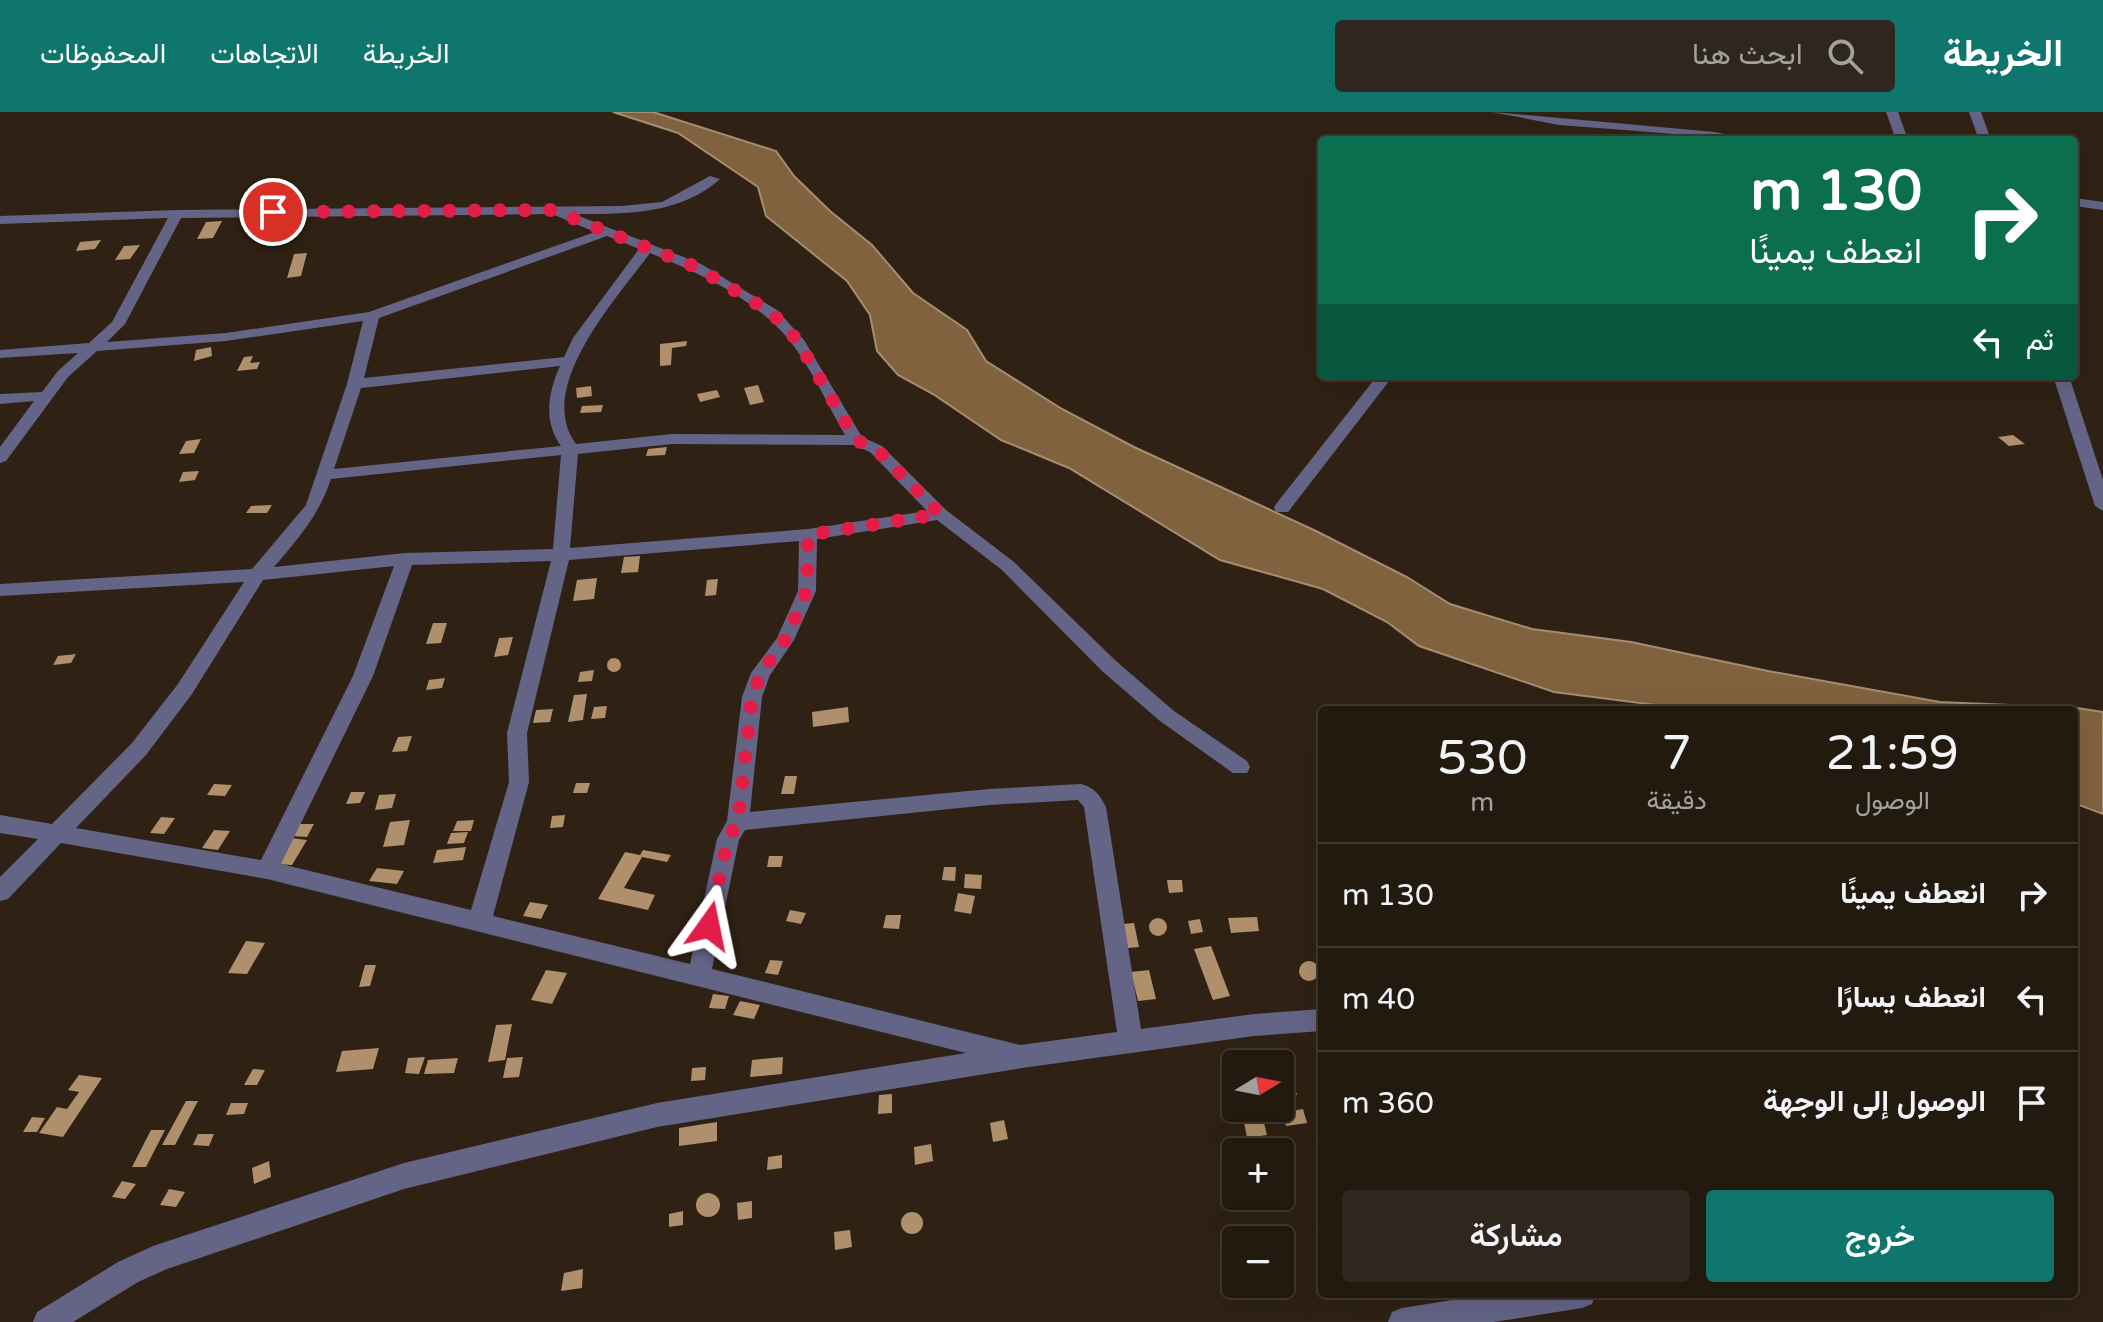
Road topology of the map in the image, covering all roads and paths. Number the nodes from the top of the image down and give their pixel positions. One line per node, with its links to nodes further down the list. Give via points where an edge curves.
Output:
1 (1498, 112): 4 (street, via 1533,120)
2 (1892, 112): 5 (street)
3 (1975, 112): 6 (street)
4 (1723, 136)
5 (1901, 136)
6 (1984, 136)
7 (714, 179): 10 (street, via 665,205)
8 (2078, 203): 9 (street)
9 (2103, 206)
10 (552, 210): 11 (street); 13 (street)
11 (177, 214): 12 (street); 16 (street, via 118,324)
12 (0, 220)
13 (603, 233): 14 (street); 15 (street)
14 (647, 248): 18 (street); 24 (street, via 696,267 772,313 797,340)
15 (372, 316): 16 (street, via 226,337); 21 (street)
16 (91, 347): 17 (street); 22 (street)
17 (0, 354)
18 (569, 361): 21 (street); 25 (street, via 556,410 558,431)
19 (1382, 380): 29 (street)
20 (2062, 380): 28 (street)
21 (355, 384): 27 (street)
22 (47, 396): 23 (street); 26 (street)
23 (0, 399)
24 (856, 440): 25 (street, via 688,438); 30 (street, via 876,449)
25 (570, 447): 27 (street); 32 (street)
26 (0, 458)
27 (323, 475): 34 (street, via 306,519)
28 (2103, 506)
29 (1282, 508)
30 (940, 514): 31 (street); 36 (street, via 1008,566 1167,716)
31 (808, 535): 32 (street); 37 (street, via 807,591 752,697)
32 (561, 555): 33 (street); 42 (street, via 517,733 519,782)
33 (405, 559): 34 (street); 40 (street, via 363,676)
34 (257, 575): 35 (street); 39 (street, via 185,689 139,749)
35 (0, 590)
36 (1240, 767)
37 (738, 822): 43 (street, via 728,839); 45 (street, via 1049,792 1090,797)
38 (0, 824): 39 (street)
39 (57, 835): 40 (street); 41 (street)
40 (267, 870): 42 (street)
41 (0, 892)
42 (479, 923): 43 (street)
43 (699, 976): 46 (street)
44 (1318, 1020): 45 (street)
45 (1131, 1042): 46 (street)
46 (1022, 1056): 48 (street, via 657,1115 404,1176 163,1256)
47 (1516, 1298): 49 (street)
48 (47, 1322)
49 (1402, 1322)

